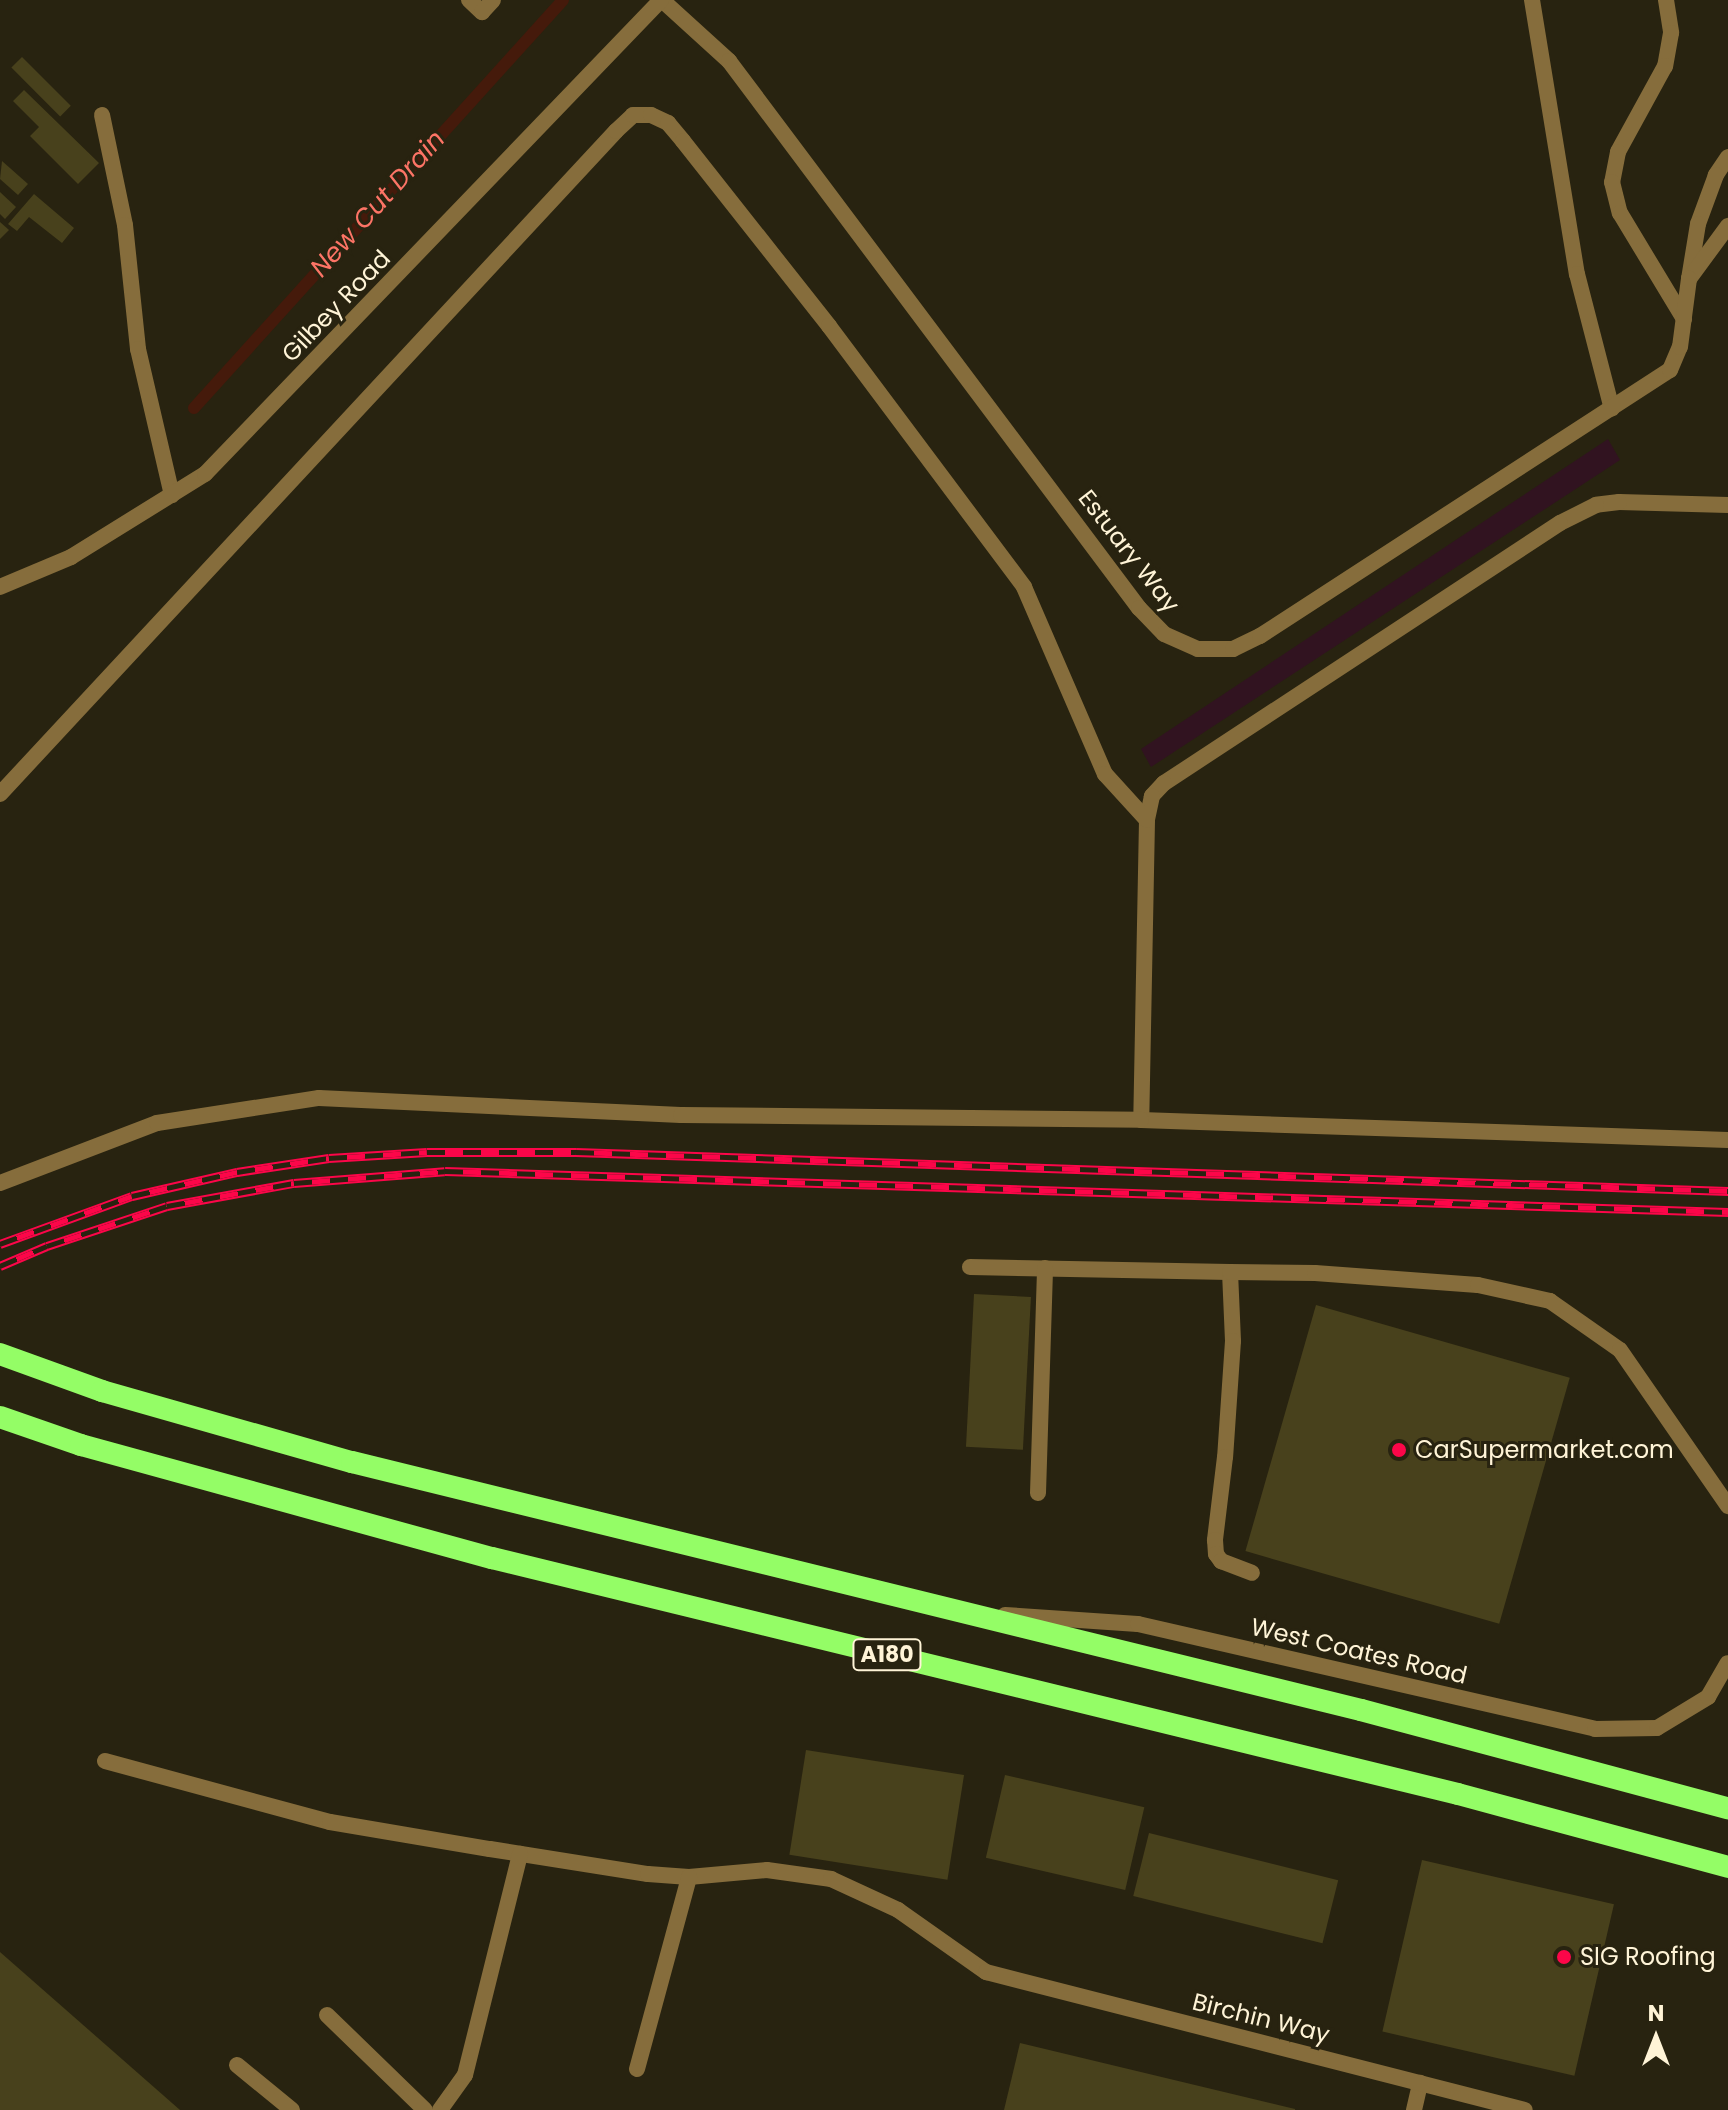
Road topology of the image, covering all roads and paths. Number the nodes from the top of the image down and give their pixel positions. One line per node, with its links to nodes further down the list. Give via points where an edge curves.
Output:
1 (469, 0): 2 (street, via 482,12)
2 (493, 0)
3 (662, 0): 11 (street, Estuary Way, via 729,61 1139,608 1164,634 1198,649 1233,649 1260,636); 12 (street, Gilbey Road, via 205,474)
4 (1532, 0): 11 (street, via 1577,274)
5 (1666, 0): 10 (street, via 1671,33 1665,66 1618,152 1612,182 1620,213)
6 (102, 115): 12 (street, via 125,225 138,349)
7 (1728, 157): 9 (street, Estuary Way, via 1698,224)
8 (1728, 226): 9 (street)
9 (1689, 279): 10 (street, Estuary Way)
10 (1684, 319): 11 (street, Estuary Way, via 1670,370)
11 (1612, 409)
12 (172, 495): 14 (street, Gilbey Road, via 71,557)
13 (1728, 505): 16 (street, via 1619,502 1596,505 1560,523 1164,783 1152,796)
14 (0, 587)
15 (0, 794): 16 (street, via 616,131 633,115 651,115 668,123 691,151 1024,587 1105,774)
16 (1147, 820): 17 (street)
17 (1141, 1120): 18 (street); 19 (street, via 681,1115 319,1098 157,1123)
18 (1728, 1140)
19 (0, 1183)
20 (970, 1267): 21 (street)
21 (1045, 1268): 22 (street); 25 (street)
22 (1230, 1272): 26 (street, via 1478,1285 1550,1301 1620,1350); 27 (street, via 1233,1341 1215,1540 1221,1561)
23 (0, 1354): 28 (highway, A180, via 102,1391 557,1515)
24 (0, 1417): 33 (highway, A180, via 47,1435 492,1558 1458,1794)
25 (1038, 1493)
26 (1728, 1506)
27 (1252, 1573)
28 (952, 1611): 29 (street, West Coates Road, via 1138,1624 1595,1729 1657,1728 1708,1697); 31 (highway, A180, via 1509,1747)
29 (1728, 1663)
30 (105, 1761): 32 (street, via 330,1822)
31 (1728, 1808)
32 (520, 1854): 34 (street); 41 (street, via 465,2075)
33 (1728, 1867)
34 (689, 1877): 37 (street); 38 (street, Birchin Way, via 767,1870 831,1879 898,1910 986,1972)
35 (327, 2015): 40 (street)
36 (237, 2065): 39 (street)
37 (637, 2069)
38 (1420, 2083): 42 (street); 43 (street, Birchin Way)
39 (292, 2110)
40 (425, 2110)
41 (440, 2110)
42 (1414, 2110)
43 (1525, 2110)

